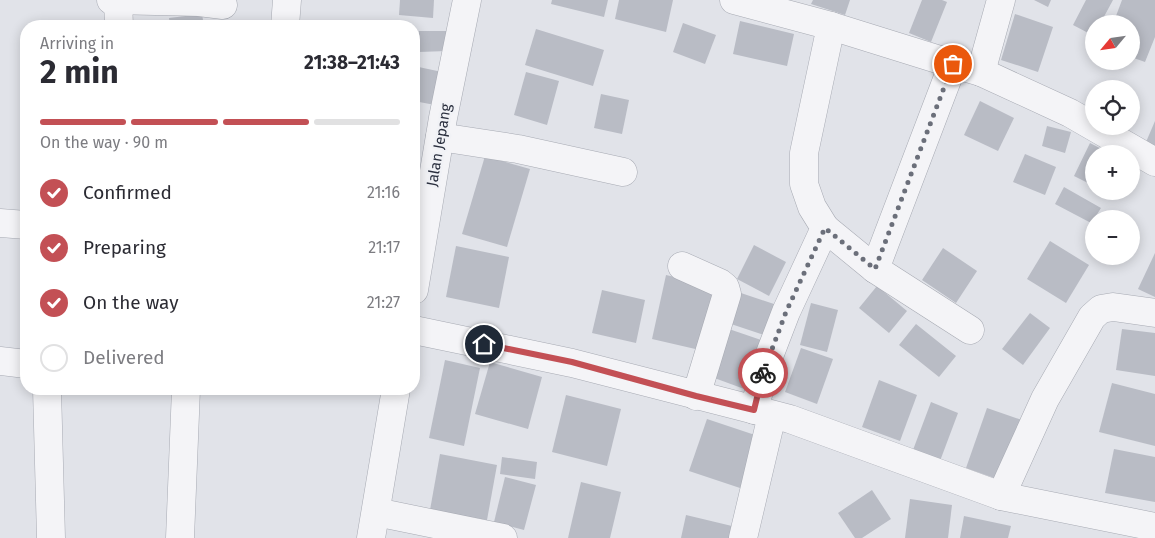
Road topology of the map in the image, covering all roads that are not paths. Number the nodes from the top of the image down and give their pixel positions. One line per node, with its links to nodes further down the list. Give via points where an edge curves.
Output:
1 (111, 0): 2 (street)
2 (118, 0): 7 (street, via 199,2); 8 (street)
3 (288, 0): 9 (street)
4 (467, 0): 13 (street, Jalan Jepang)
5 (734, 0): 10 (street)
6 (1002, 0): 12 (street)
7 (223, 10)
8 (119, 20)
9 (286, 20)
10 (831, 26): 11 (street); 18 (street, via 804,153 804,184 812,207)
11 (953, 64): 12 (street); 21 (street)
12 (981, 72): 14 (street, via 1070,113)
13 (440, 137): 15 (street, via 518,149); 19 (street, Jalan Jepang)
14 (1155, 162)
15 (623, 172)
16 (0, 222): 17 (street)
17 (20, 224)
18 (825, 228): 21 (street); 31 (street, via 769,355)
19 (420, 239)
20 (682, 266): 30 (street, via 720,283 727,294)
21 (875, 269): 23 (street)
22 (1155, 313): 32 (street, via 1113,307 1101,309 1092,317 1045,399)
23 (970, 330)
24 (420, 331): 30 (street, via 572,362)
25 (0, 362): 26 (street)
26 (20, 364)
27 (47, 395): 35 (street)
28 (186, 395): 36 (street)
29 (395, 395): 33 (street)
30 (696, 396): 31 (street)
31 (763, 412): 32 (street); 38 (street)
32 (1001, 496): 34 (street)
33 (373, 525): 37 (street)
34 (1155, 527)
35 (51, 538)
36 (180, 538)
37 (504, 538)
38 (743, 538)

